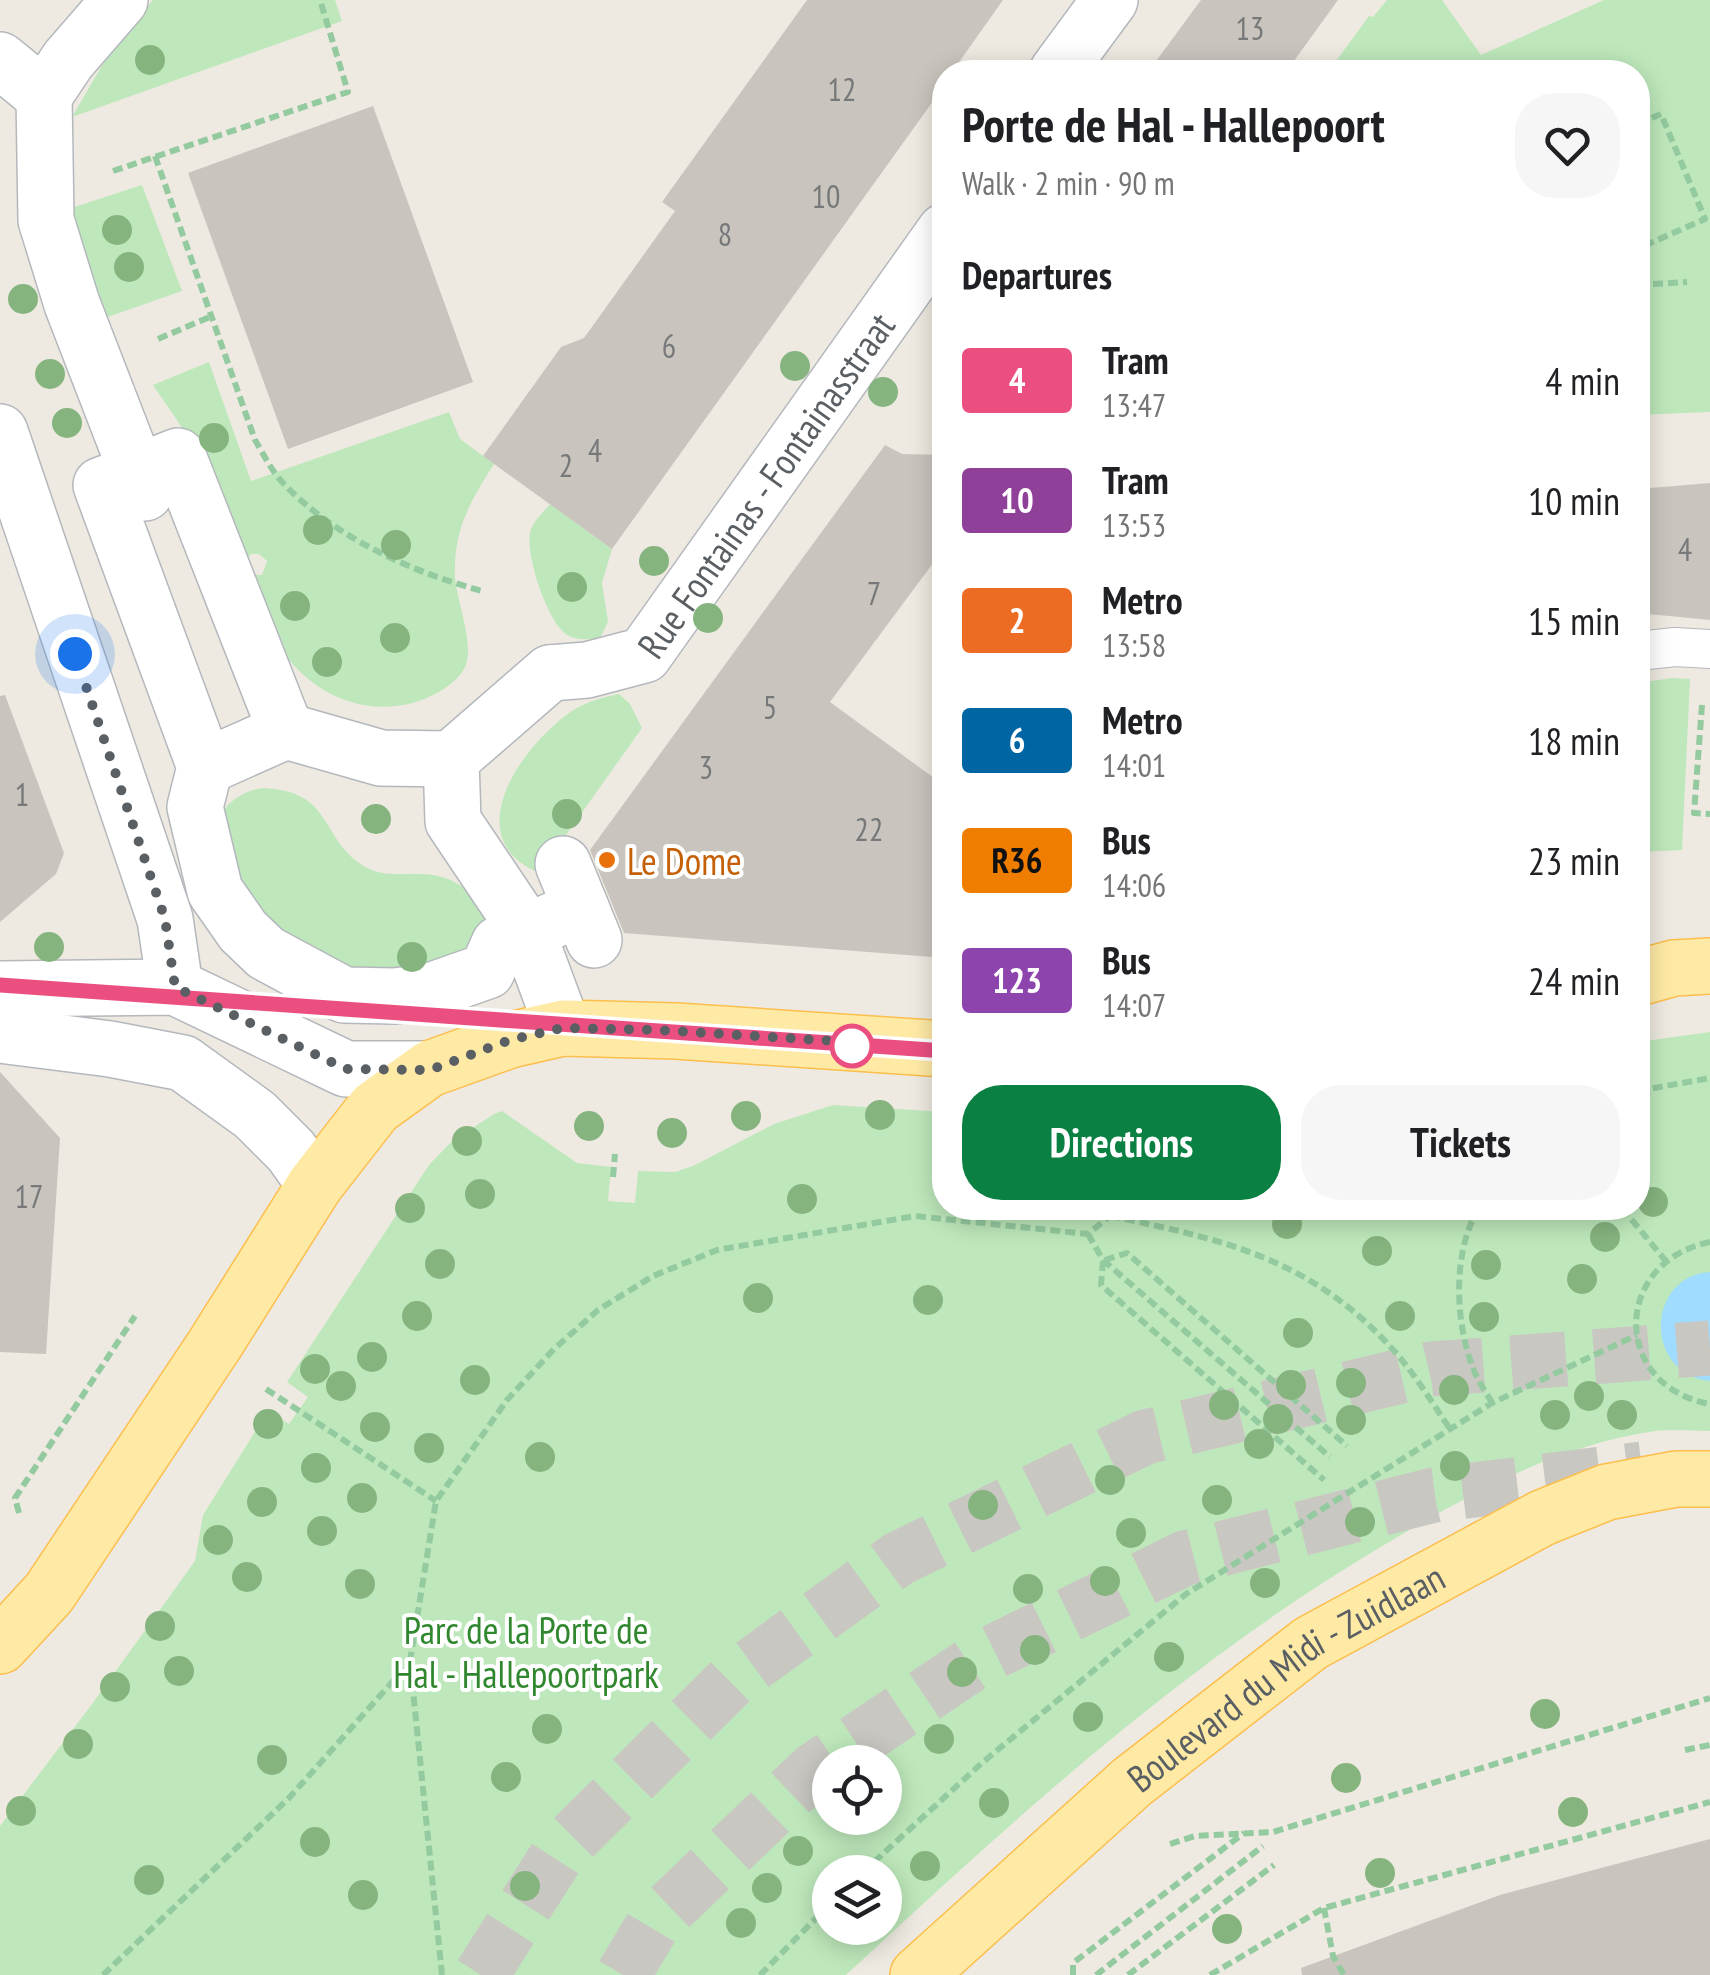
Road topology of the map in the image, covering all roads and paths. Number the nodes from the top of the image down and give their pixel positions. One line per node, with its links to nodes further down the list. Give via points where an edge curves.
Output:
1 (120, 0): 6 (street)
2 (320, 0): 8 (path, via 348,92)
3 (1110, 0): 5 (street)
4 (0, 60): 6 (street)
5 (1066, 60)
6 (22, 104): 9 (street)
7 (1650, 119): 10 (path, via 1661,114 1705,219)
8 (156, 156): 9 (path); 14 (path)
9 (53, 192): 15 (street, via 46,220 72,304)
10 (1650, 243)
11 (932, 273): 22 (street, Rue Fontainas - Fontainasstraat, via 644,654 550,673)
12 (1687, 282): 13 (path)
13 (1650, 284)
14 (212, 316): 15 (path); 18 (path, via 255,440 285,485 350,535 439,580)
15 (112, 358): 17 (street)
16 (0, 432): 29 (street, via 165,919)
17 (141, 483): 21 (street, via 178,456); 23 (street, via 102,485)
18 (482, 591)
19 (1708, 649): 20 (lane); 24 (path, via 1694,813)
20 (1650, 650)
21 (286, 731): 22 (street, via 381,758); 23 (street)
22 (451, 759): 27 (street, via 453,821)
23 (186, 799): 27 (street, via 215,891 243,931 338,1006)
24 (1710, 814)
25 (580, 904): 27 (street)
26 (1710, 966): 28 (main road)
27 (506, 970): 31 (street)
28 (1650, 975)
29 (175, 987): 30 (street); 33 (street, via 155,1032); 35 (street, via 346,1069)
30 (0, 988)
31 (563, 1028): 34 (main road); 35 (main road)
32 (0, 1035): 33 (street)
33 (89, 1047): 40 (street, via 183,1063 255,1115)
34 (932, 1048)
35 (430, 1070): 40 (main road, via 375,1108)
36 (1710, 1078): 37 (path)
37 (1650, 1090)
38 (615, 1154): 39 (path)
39 (612, 1176)
40 (315, 1186): 63 (main road, via 49,1594)
41 (932, 1218): 62 (path, via 753,1242 653,1276 598,1310 554,1349 507,1400)
42 (954, 1220): 47 (path)
43 (1102, 1220): 47 (path)
44 (1143, 1220): 56 (path, via 1280,1262 1324,1288 1398,1356)
45 (1476, 1220): 54 (path, via 1464,1252 1460,1316 1472,1368)
46 (1632, 1220): 50 (path)
47 (1088, 1234): 49 (path)
48 (1710, 1242): 50 (path)
49 (1104, 1260): 57 (path, via 1127,1252); 58 (path); 60 (path, via 1100,1285)
50 (1665, 1260): 52 (path, via 1638,1303)
51 (135, 1316): 61 (path)
52 (1637, 1334): 54 (path); 55 (path, via 1652,1374 1670,1390)
53 (266, 1390): 62 (path)
54 (1492, 1403): 56 (path)
55 (1710, 1404)
56 (1450, 1429): 72 (path, via 1186,1594 982,1762)
57 (1347, 1446)
58 (1330, 1458)
59 (1710, 1479): 79 (main road, Boulevard du Midi - Zuidlaan, via 1607,1492 1542,1518 1311,1643 1132,1782)
60 (1324, 1480)
61 (16, 1498)
62 (436, 1501): 64 (path)
63 (0, 1646)
64 (410, 1661): 76 (path, via 289,1798); 77 (path)
65 (1710, 1698): 71 (path, via 1273,1832 1195,1836)
66 (1710, 1744): 67 (path)
67 (1685, 1750)
68 (1710, 1802): 74 (path)
69 (1249, 1829): 80 (path, via 1073,1963)
70 (1263, 1846): 81 (path)
71 (1158, 1847)
72 (881, 1855)
73 (1274, 1865): 82 (path)
74 (1324, 1908): 83 (path); 84 (path, via 1333,1956)
75 (812, 1922): 78 (path)
76 (103, 1975)
77 (442, 1975)
78 (760, 1975)
79 (918, 1975)
80 (1073, 1975)
81 (1096, 1975)
82 (1128, 1975)
83 (1210, 1975)
84 (1344, 1975)

